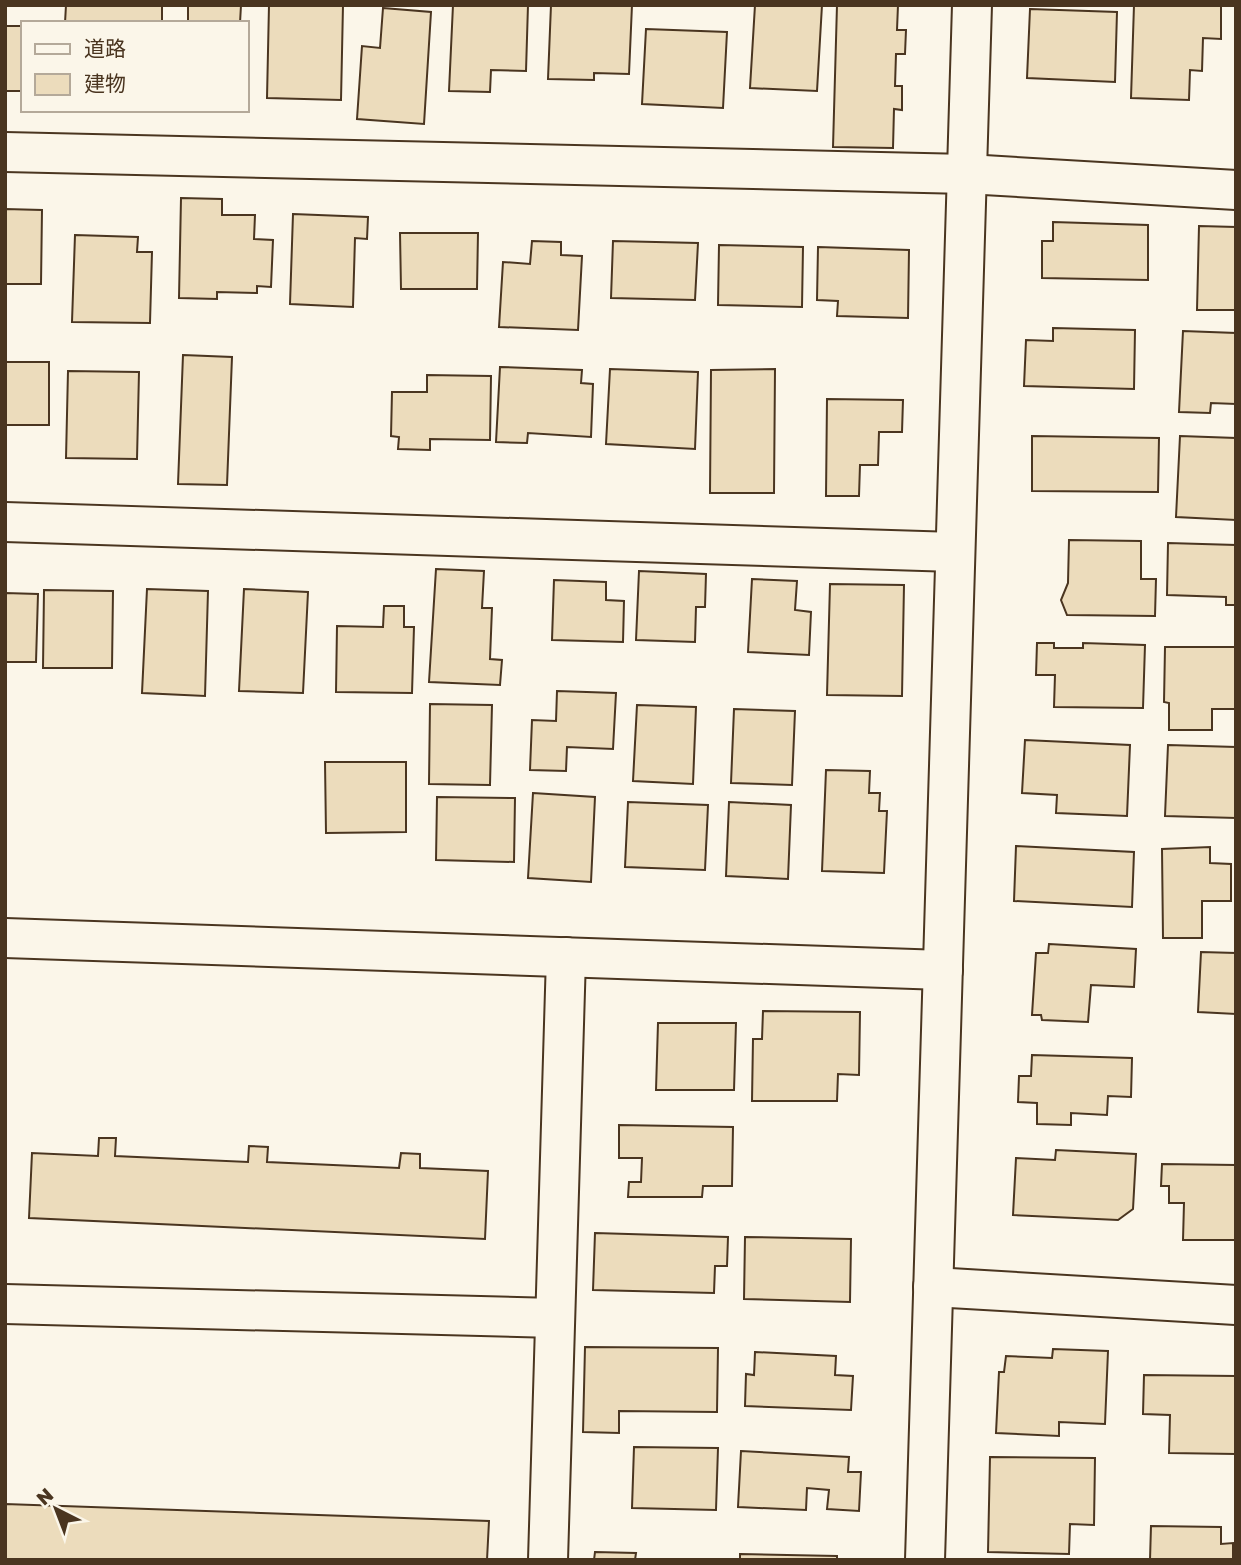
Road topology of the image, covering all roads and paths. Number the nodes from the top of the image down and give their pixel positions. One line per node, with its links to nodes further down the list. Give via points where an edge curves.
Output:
1 (972, 5): 3 (street)
2 (5, 152): 3 (street)
3 (967, 174): 4 (street); 6 (street)
4 (1236, 190)
5 (5, 522): 6 (street)
6 (956, 552): 9 (street)
7 (5, 938): 8 (street)
8 (566, 957): 9 (street); 13 (street)
9 (943, 970): 10 (street)
10 (933, 1287): 12 (street); 15 (street)
11 (5, 1304): 13 (street)
12 (1236, 1305)
13 (555, 1318): 14 (street)
14 (548, 1560)
15 (925, 1560)

